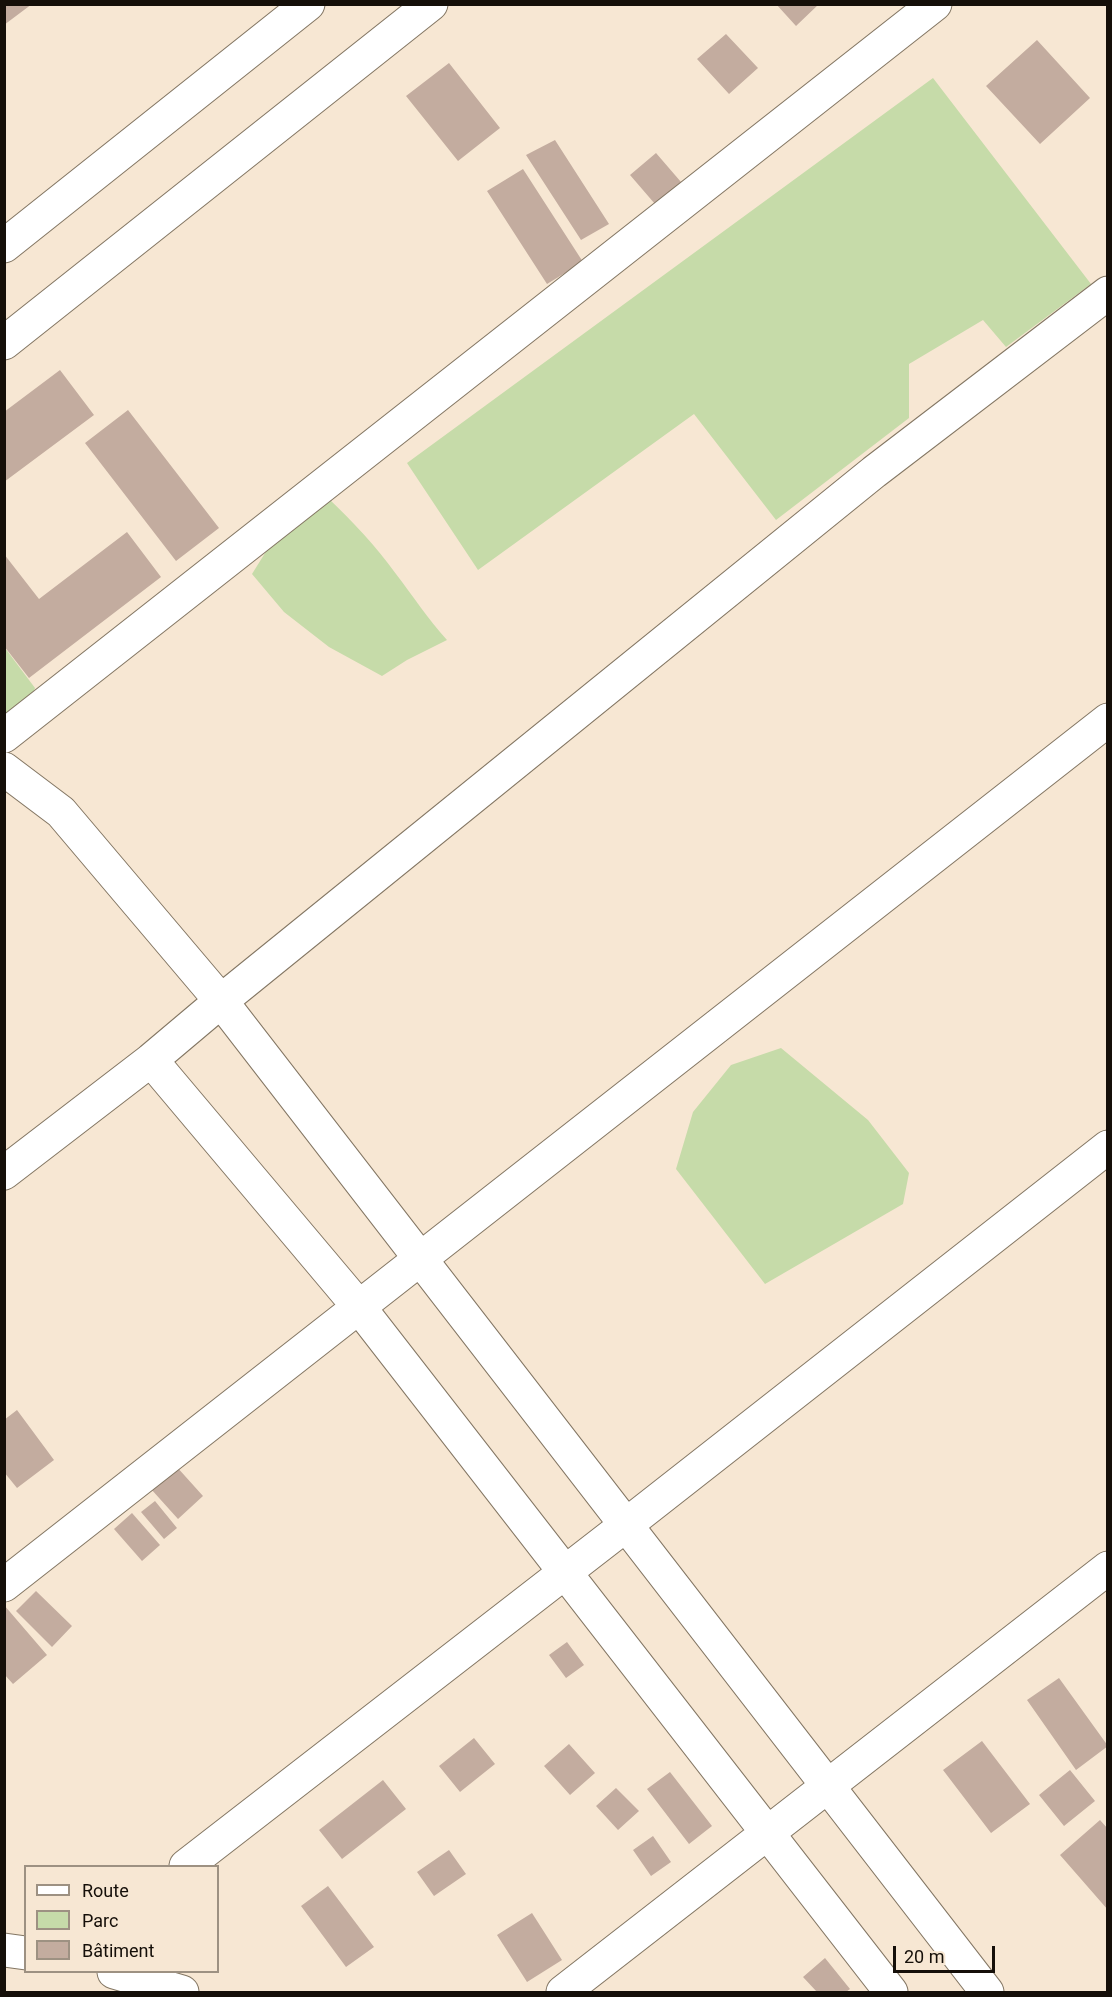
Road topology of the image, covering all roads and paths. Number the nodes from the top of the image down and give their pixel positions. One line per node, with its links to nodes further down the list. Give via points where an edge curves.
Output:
1 (308, 4): 4 (street)
2 (431, 4): 6 (street)
3 (935, 4): 8 (street)
4 (4, 246)
5 (1107, 293): 10 (street, via 874,472)
6 (4, 344)
7 (1107, 720): 14 (street)
8 (4, 736)
9 (4, 769): 10 (street, via 62,812)
10 (221, 1000): 11 (street); 14 (street)
11 (151, 1060): 13 (street); 15 (street)
12 (1107, 1147): 16 (street)
13 (4, 1173)
14 (420, 1259): 15 (street); 16 (street)
15 (359, 1307): 18 (street); 19 (street)
16 (626, 1526): 18 (street); 20 (street)
17 (1107, 1568): 20 (street)
18 (565, 1573): 21 (street); 22 (street)
19 (4, 1585)
20 (827, 1786): 21 (street); 29 (street)
21 (767, 1833): 27 (street); 28 (street)
22 (187, 1865)
23 (4, 1950): 24 (street)
24 (24, 1953)
25 (120, 1973): 26 (street)
26 (182, 1992)
27 (563, 1992)
28 (891, 1992)
29 (987, 1992)

